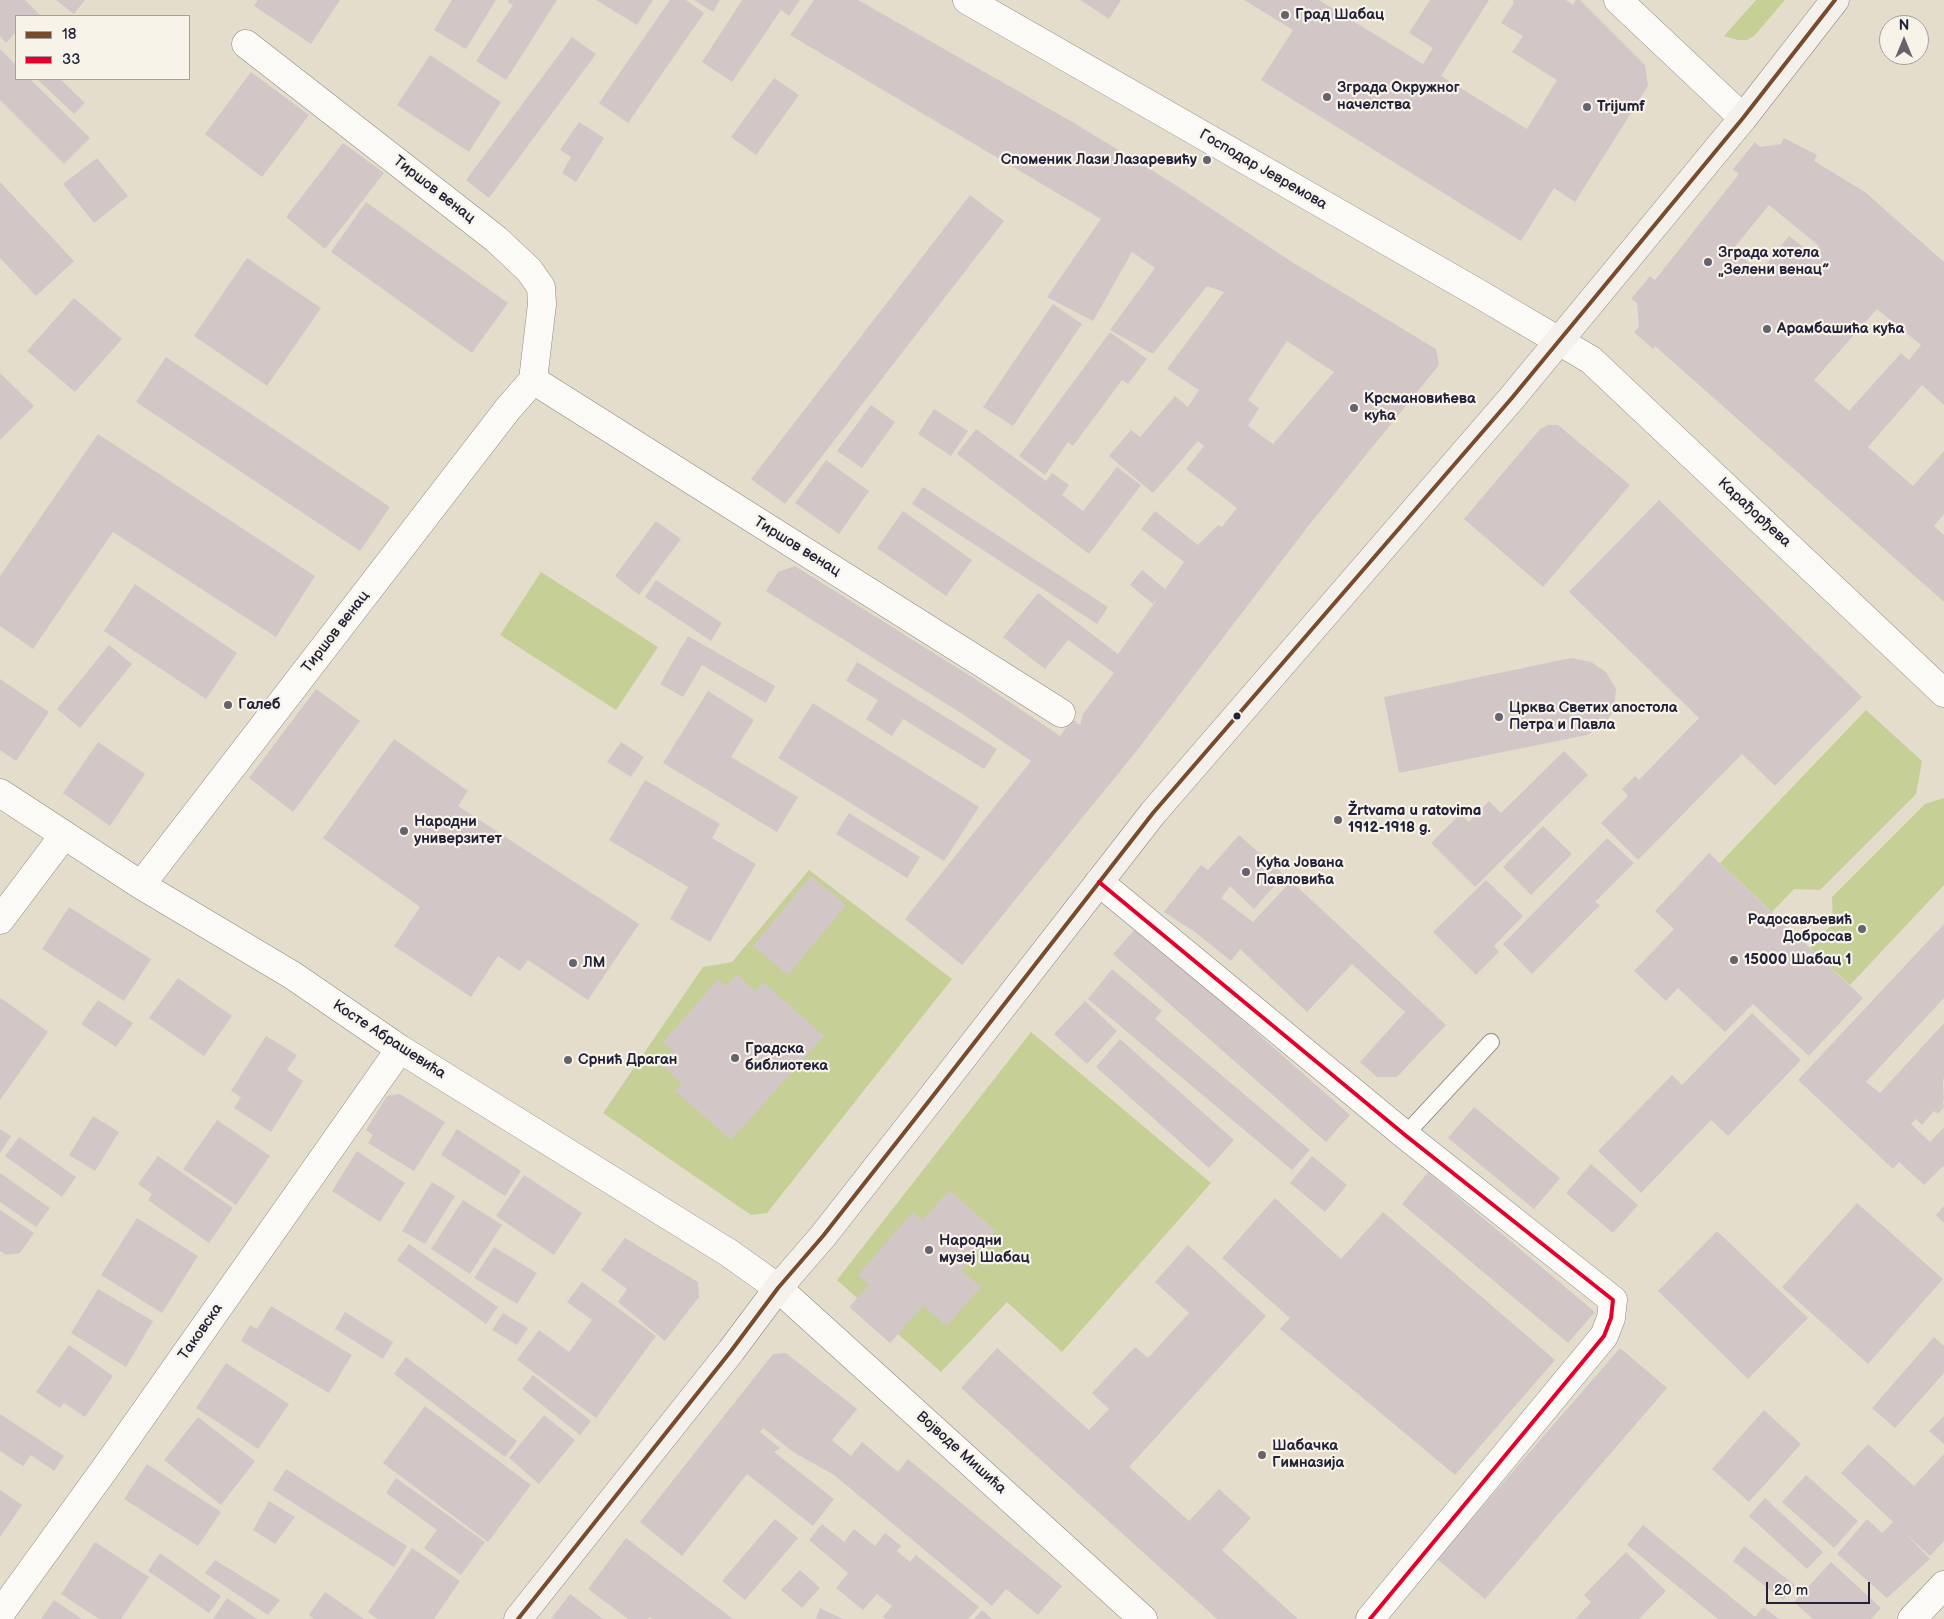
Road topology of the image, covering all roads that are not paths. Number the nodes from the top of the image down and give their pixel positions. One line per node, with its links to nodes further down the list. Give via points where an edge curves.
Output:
1 (967, 0): 6 (street, Господар Јевремова)
2 (1618, 0): 5 (street)
3 (1835, 0): 5 (main road)
4 (246, 44): 7 (street, Тиршов венац, via 496,239 529,270 541,287 542,304)
5 (1743, 118): 6 (main road)
6 (1558, 341): 8 (street, Карађорђева, via 1591,360 1616,382); 12 (main road, via 1153,814)
7 (533, 380): 9 (street, Тиршов венац); 13 (street, Тиршов венац)
8 (1944, 692)
9 (1061, 713)
10 (0, 793): 11 (street, Косте Абрашевића)
11 (64, 835): 13 (street, Косте Абрашевића); 14 (street)
12 (1099, 882): 17 (street); 18 (main road, via 829,1228)
13 (141, 885): 16 (street, Косте Абрашевића, via 292,976)
14 (0, 920)
15 (1491, 1042): 17 (lane)
16 (400, 1049): 18 (street, Косте Абрашевића, via 728,1253); 20 (street, Таковска)
17 (1405, 1135): 24 (street, via 1613,1300 1604,1336)
18 (778, 1288): 22 (main road); 23 (street, Војводе Мишића)
19 (1944, 1585): 21 (street)
20 (0, 1614)
21 (1916, 1618)
22 (518, 1619)
23 (1143, 1619)
24 (1370, 1619)

